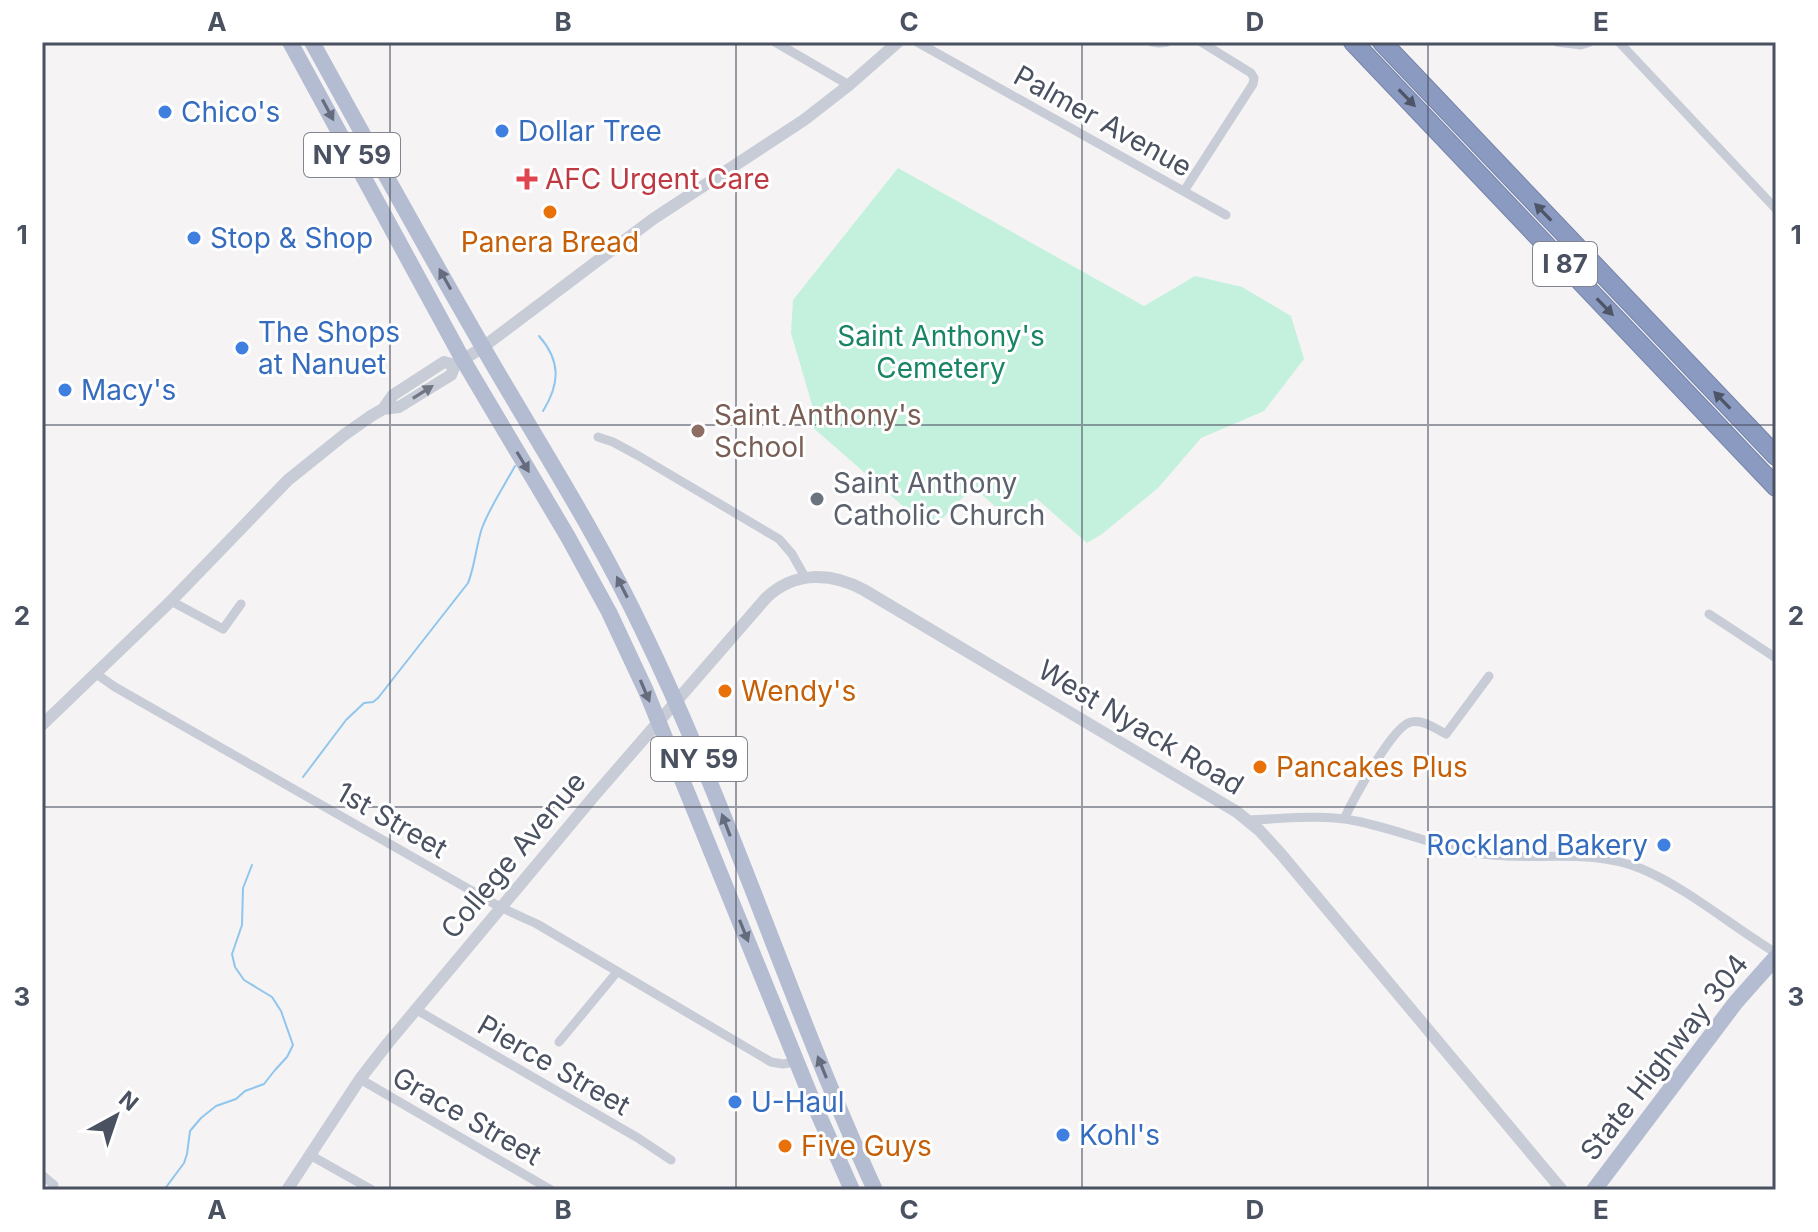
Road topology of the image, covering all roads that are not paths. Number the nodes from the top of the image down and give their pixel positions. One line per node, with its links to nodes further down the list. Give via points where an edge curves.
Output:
1 (290, 42): 19 (main road, NY 59, one-way to 19)
2 (312, 42): 18 (main road, NY 59, one-way to 2)
3 (775, 42): 14 (street)
4 (898, 42): 14 (street)
5 (917, 42): 15 (street, Palmer Avenue)
6 (1152, 42): 7 (street)
7 (1167, 42)
8 (1201, 42): 15 (street, via 1254,78)
9 (1353, 42): 22 (highway, I 87, one-way to 22)
10 (1382, 42): 21 (highway, I 87, one-way to 10)
11 (1557, 42): 12 (street)
12 (1590, 42)
13 (1619, 42): 16 (street)
14 (849, 85): 18 (street, via 653,219)
15 (1184, 191): 17 (street, Palmer Avenue)
16 (1776, 209)
17 (1226, 215)
18 (483, 347): 19 (street); 30 (main road, NY 59, one-way to 18, via 603,552)
19 (459, 363): 24 (street, via 451,375 344,435 288,480); 31 (main road, NY 59, one-way to 31, via 596,587)
20 (598, 437): 23 (street, via 779,539)
21 (1776, 456)
22 (1776, 487)
23 (805, 577): 30 (street, College Avenue, via 766,598); 34 (street, West Nyack Road, via 855,585)
24 (171, 601): 25 (street, via 223,629); 28 (street)
25 (241, 604)
26 (1709, 614): 27 (street)
27 (1776, 658)
28 (95, 673): 32 (street); 35 (street, 1st Street)
29 (1489, 676): 33 (street, via 1446,734 1419,721 1401,726)
30 (676, 702): 31 (street, College Avenue); 50 (main road, NY 59, one-way to 30)
31 (658, 722): 35 (street, College Avenue); 40 (main road, NY 59, one-way to 40)
32 (42, 725)
33 (1344, 819): 34 (street); 36 (street, via 1491,855 1587,857 1629,864 1679,889)
34 (1247, 820): 51 (street, West Nyack Road)
35 (500, 907): 37 (street, 1st Street); 38 (street, College Avenue)
36 (1776, 955): 52 (main road, State Highway 304)
37 (617, 972): 39 (street); 40 (street, 1st Street, via 771,1062)
38 (415, 1009): 41 (street, College Avenue); 43 (street, Pierce Street)
39 (559, 1042)
40 (796, 1062): 49 (main road, NY 59)
41 (360, 1079): 42 (street, College Avenue); 48 (street, Grace Street)
42 (310, 1155): 46 (street, College Avenue); 47 (street)
43 (671, 1160)
44 (42, 1175): 45 (street)
45 (54, 1185)
46 (287, 1190)
47 (372, 1190)
48 (551, 1190)
49 (852, 1190)
50 (875, 1190)
51 (1562, 1190)
52 (1594, 1190)

